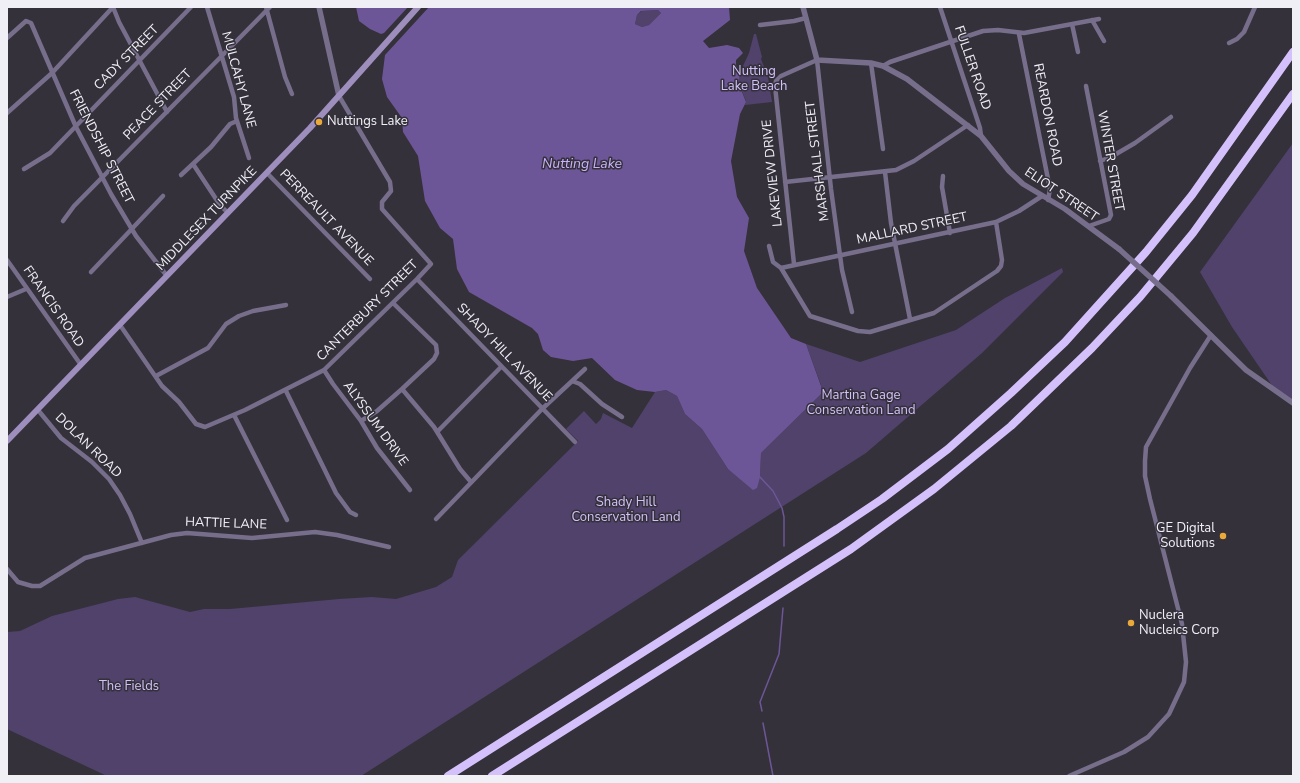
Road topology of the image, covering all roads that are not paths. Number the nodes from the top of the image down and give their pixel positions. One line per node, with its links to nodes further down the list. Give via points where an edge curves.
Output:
1 (113, 7): 23 (street); 27 (street)
2 (191, 7): 23 (street, CADY STREET)
3 (207, 7): 22 (street, MULCAHY LANE)
4 (319, 7): 32 (street)
5 (418, 7): 32 (main road, MIDDLESEX TURNPIKE)
6 (803, 7): 10 (street, MARSHALL STREET)
7 (940, 7): 18 (street, FULLER ROAD)
8 (1255, 7): 19 (street, via 1244,32)
9 (268, 8): 22 (street, PEACE STREET); 30 (street, via 287,84)
10 (806, 18): 14 (street); 24 (street, MARSHALL STREET)
11 (1099, 18): 12 (street)
12 (1092, 20): 13 (street); 17 (street)
13 (1072, 24): 15 (street); 20 (street)
14 (760, 25)
15 (1020, 34): 18 (street, via 988,30); 54 (street, REARDON ROAD, via 1050,190)
16 (7, 38): 27 (street, FRIENDSHIP STREET, via 27,21 30,23)
17 (1104, 41)
18 (951, 42): 26 (street); 39 (street, FULLER ROAD)
19 (1229, 43)
20 (1078, 52)
21 (1293, 52): 104 (highway, via 1192,195 1141,258 1065,342 948,449 837,529)
22 (222, 56): 33 (street, PEACE STREET); 36 (street, MULCAHY LANE, via 234,97)
23 (139, 60): 33 (street); 38 (street, CADY STREET)
24 (817, 60): 25 (street, ELIOT STREET); 28 (street, ELIOT STREET, via 780,76); 49 (street, MARSHALL STREET)
25 (871, 63): 26 (street, ELIOT STREET); 40 (street)
26 (883, 66): 37 (street, ELIOT STREET, via 916,85)
27 (52, 73): 34 (street); 38 (street, FRIENDSHIP STREET)
28 (776, 81): 51 (street, LAKEVIEW DRIVE)
29 (1086, 86): 42 (street, WINTER STREET)
30 (292, 94)
31 (1293, 94): 105 (highway, via 1193,233 1140,297 1064,376 994,440 928,493 851,548)
32 (339, 96): 46 (main road, MIDDLESEX TURNPIKE); 70 (street, CANTERBURY STREET, via 390,182 391,190 382,202 382,209 431,264)
33 (167, 112): 50 (street, PEACE STREET)
34 (7, 113)
35 (1171, 116): 42 (street, via 1131,145)
36 (237, 121): 41 (street, MULCAHY LANE); 43 (street, via 230,124)
37 (968, 125): 39 (street, ELIOT STREET); 45 (street, via 908,164)
38 (76, 127): 44 (street, CADY STREET, via 45,158); 50 (street, FRIENDSHIP STREET)
39 (981, 136): 53 (street, ELIOT STREET, via 1014,177)
40 (883, 149)
41 (249, 158)
42 (1100, 161): 58 (street, WINTER STREET, via 1111,218)
43 (193, 164): 47 (street); 55 (street)
44 (24, 169)
45 (885, 172): 49 (street); 61 (street)
46 (267, 173): 55 (main road, MIDDLESEX TURNPIKE); 69 (street, PERREAULT AVENUE)
47 (181, 175)
48 (943, 176): 60 (street, via 942,187)
49 (830, 177): 51 (street); 63 (street, MARSHALL STREET)
50 (103, 178): 56 (street, PEACE STREET, via 74,206); 59 (street, FRIENDSHIP STREET)
51 (785, 182): 65 (street, LAKEVIEW DRIVE)
52 (163, 196): 59 (street)
53 (1042, 196): 54 (street, ELIOT STREET); 57 (street, MALLARD STREET)
54 (1048, 200): 58 (street, ELIOT STREET)
55 (228, 213): 68 (main road, MIDDLESEX TURNPIKE)
56 (63, 221)
57 (996, 222): 60 (street, MALLARD STREET); 76 (street, via 1001,266 934,313)
58 (1089, 226): 78 (street, ELIOT STREET, bridge, via 1119,249)
59 (131, 228): 67 (street); 68 (street, FRIENDSHIP STREET)
60 (950, 233): 61 (street, MALLARD STREET)
61 (894, 244): 63 (street, MALLARD STREET); 76 (street)
62 (769, 246): 66 (street, via 773,262)
63 (840, 255): 65 (street, MALLARD STREET); 75 (street, MARSHALL STREET)
64 (7, 260): 71 (street, FRANCIS ROAD)
65 (794, 264): 66 (street, MALLARD STREET)
66 (781, 268): 76 (street, via 806,312 813,318 864,332 873,332)
67 (91, 272)
68 (167, 276): 77 (main road, MIDDLESEX TURNPIKE)
69 (370, 279)
70 (417, 279): 73 (street, CANTERBURY STREET); 80 (street, SHADY HILL AVENUE)
71 (26, 289): 72 (street); 79 (street, FRANCIS ROAD)
72 (7, 297)
73 (393, 303): 82 (street, CANTERBURY STREET); 85 (street, via 428,336 437,350 434,359)
74 (286, 305): 83 (street, via 260,309 239,316 226,324 208,348)
75 (852, 312)
76 (910, 319)
77 (120, 325): 79 (main road, MIDDLESEX TURNPIKE); 83 (street, CANTERBURY STREET)
78 (1211, 335): 87 (street, ELIOT STREET, via 1246,370); 106 (street, via 1146,447 1144,461 1145,476 1182,629 1186,662 1184,682 1169,714 1148,737 1124,752)
79 (81, 365): 89 (main road, MIDDLESEX TURNPIKE)
80 (501, 367): 88 (street, SHADY HILL AVENUE); 93 (street)
81 (585, 368): 84 (street)
82 (324, 370): 86 (street, CANTERBURY STREET); 92 (street, ALYSSUM DRIVE)
83 (156, 376): 90 (street, CANTERBURY STREET, via 199,426 209,427)
84 (572, 381): 88 (street); 91 (street, via 580,384 602,404)
85 (402, 389): 92 (street); 93 (street)
86 (286, 391): 90 (street, CANTERBURY STREET); 98 (street, via 338,498)
87 (1293, 403)
88 (542, 409): 95 (street, SHADY HILL AVENUE); 96 (street)
89 (38, 410): 94 (main road, MIDDLESEX TURNPIKE); 101 (street, DOLAN ROAD, via 61,438 109,479 130,514)
90 (234, 415): 100 (street)
91 (622, 417)
92 (361, 421): 97 (street, ALYSSUM DRIVE, via 376,448)
93 (437, 432): 96 (street)
94 (7, 441)
95 (575, 442)
96 (471, 482): 99 (street)
97 (410, 490)
98 (356, 515)
99 (436, 519)
100 (287, 520)
101 (142, 543): 102 (street, HATTIE LANE, via 171,534 252,538 305,532 337,535); 103 (street, HATTIE LANE, via 85,558 40,586 18,582)
102 (389, 547)
103 (7, 569)
104 (448, 776)
105 (492, 776)
106 (1069, 776)

